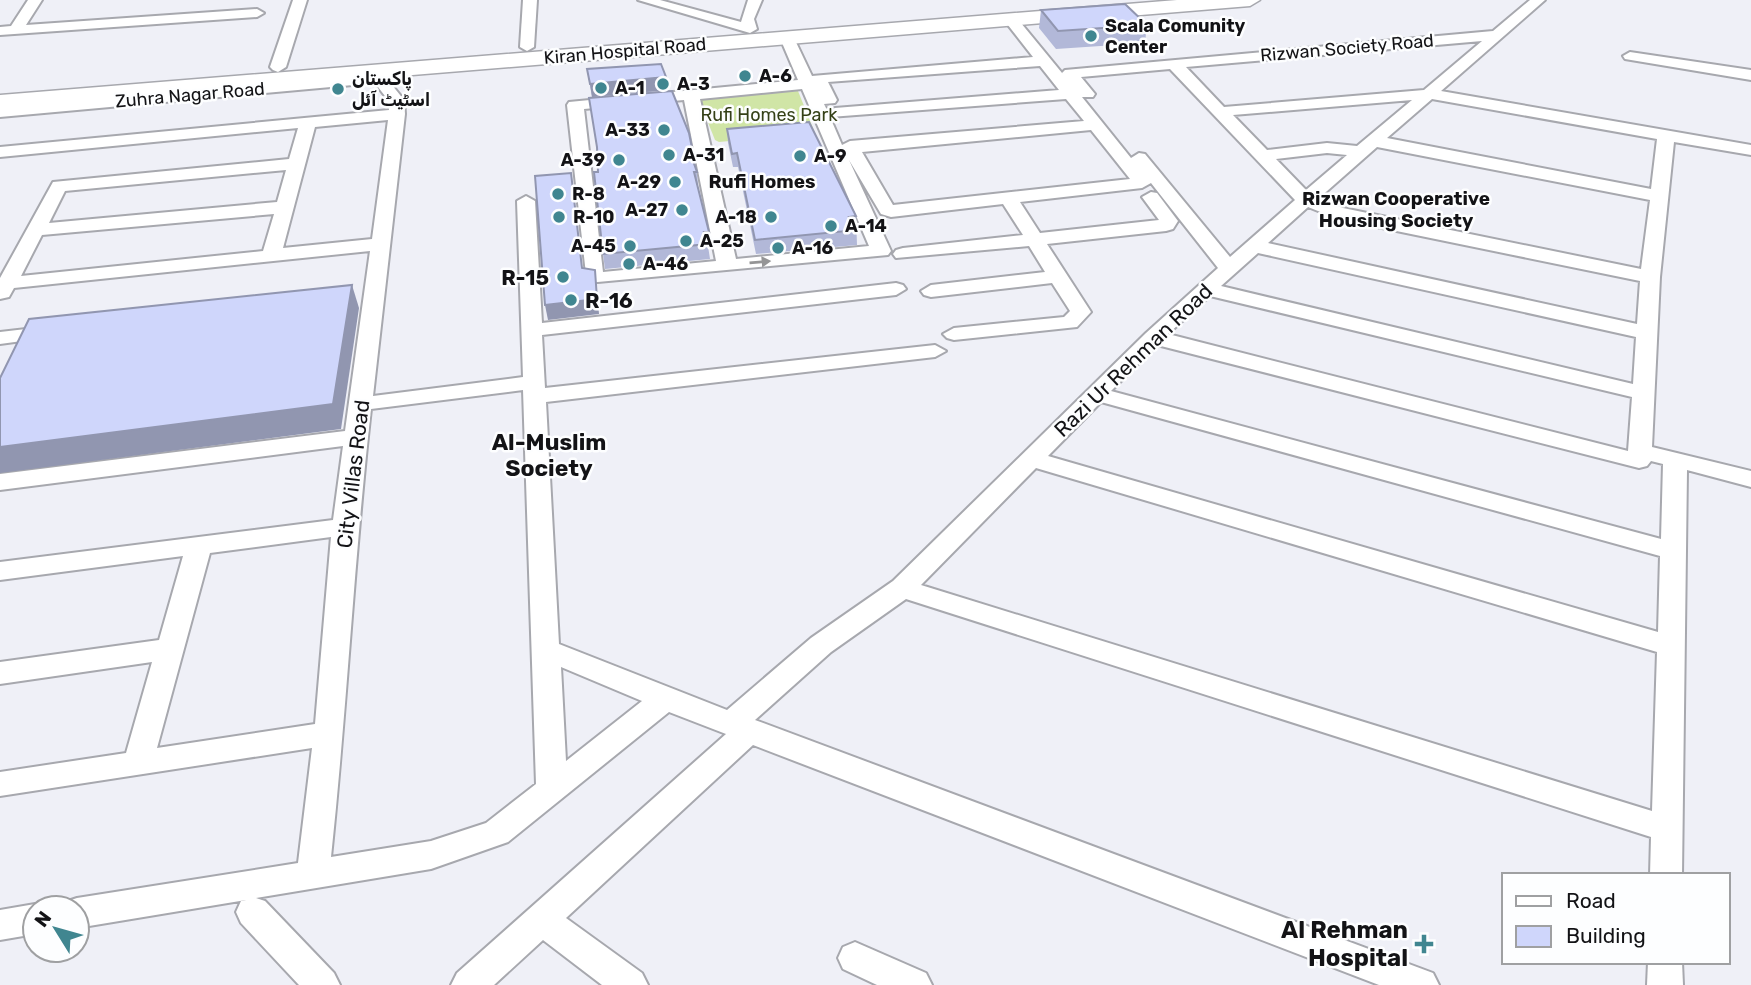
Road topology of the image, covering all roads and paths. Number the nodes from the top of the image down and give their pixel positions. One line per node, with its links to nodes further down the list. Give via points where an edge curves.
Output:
1 (35, 0): 13 (street)
2 (300, 0): 26 (street)
3 (530, 0): 16 (street)
4 (645, 0): 12 (street)
5 (755, 0): 12 (street, via 747,19)
6 (1110, 0): 9 (main road, Kiran Hospital Road)
7 (1250, 0): 11 (main road, Kiran Hospital Road)
8 (1538, 0): 14 (street, Razi Ur Rehman Road)
9 (976, 5): 12 (main road, Kiran Hospital Road)
10 (257, 13): 13 (street, via 133,16)
11 (1011, 20): 15 (main road, Kiran Hospital Road); 18 (street)
12 (750, 29): 16 (main road, Kiran Hospital Road)
13 (8, 31)
14 (1499, 35): 19 (street, Rizwan Society Road); 25 (street, Razi Ur Rehman Road)
15 (787, 38): 20 (main road, Kiran Hospital Road); 22 (street)
16 (527, 47): 26 (main road, Kiran Hospital Road)
17 (1630, 56): 21 (street)
18 (1043, 61): 24 (street); 29 (street, via 818,78)
19 (1175, 65): 28 (street); 53 (street, Rizwan Society Road, via 1070,73)
20 (380, 75): 26 (main road, Kiran Hospital Road); 30 (street, via 396,100)
21 (1751, 75)
22 (809, 85): 23 (street); 52 (street, one-way to 22, via 881,251)
23 (691, 94): 52 (street); 52 (street, via 575,105 594,279)
24 (1070, 94): 29 (street); 32 (street)
25 (1429, 94): 28 (street); 33 (street); 34 (street, Razi Ur Rehman Road)
26 (288, 95): 27 (main road, Kiran Hospital Road); 31 (street); 37 (street)
27 (1, 103)
28 (1219, 112): 38 (street)
29 (835, 113): 35 (street)
30 (397, 114): 31 (street); 48 (street, City Villas Road)
31 (307, 123): 39 (street)
32 (1093, 125): 35 (street); 40 (street)
33 (1666, 134): 36 (street); 41 (street)
34 (1368, 146): 38 (street); 41 (street); 43 (street, Razi Ur Rehman Road)
35 (851, 148): 42 (street, via 887,210)
36 (1751, 150)
37 (0, 152)
38 (1262, 156): 43 (street)
39 (296, 164): 45 (street); 46 (street, via 64,185 55,189)
40 (1142, 183): 42 (street); 47 (street, via 1169,221 1166,225)
41 (1659, 196): 55 (street)
42 (1010, 198): 47 (street)
43 (1305, 200): 49 (street, Razi Ur Rehman Road); 55 (street, via 1338,214)
44 (526, 201): 63 (street)
45 (285, 206): 46 (street); 50 (street)
46 (34, 230): 56 (street)
47 (1035, 239): 51 (street); 54 (street)
48 (381, 244): 50 (street); 60 (street, City Villas Road)
49 (1254, 246): 53 (street, Razi Ur Rehman Road); 64 (street)
50 (272, 254): 56 (street)
51 (903, 254)
52 (727, 265)
53 (1229, 268): 58 (street, Razi Ur Rehman Road)
54 (1058, 276): 59 (street); 65 (street, via 1081,313 1076,320)
55 (1650, 277): 64 (street)
56 (2, 288)
57 (896, 289): 63 (street)
58 (1206, 289): 66 (street, Razi Ur Rehman Road); 70 (street)
59 (931, 291)
60 (374, 298): 61 (street); 72 (street, City Villas Road)
61 (346, 301)
62 (69, 330): 67 (street)
63 (533, 330): 69 (street)
64 (1647, 332): 70 (street)
65 (954, 334)
66 (1153, 337): 71 (street, Razi Ur Rehman Road); 74 (street, via 1639,461)
67 (0, 338)
68 (934, 351): 69 (street)
69 (536, 389): 72 (street); 86 (street)
70 (1644, 393): 74 (street)
71 (1097, 394): 75 (street, Razi Ur Rehman Road); 81 (street)
72 (361, 404): 73 (street, City Villas Road)
73 (357, 437): 78 (street); 79 (street, City Villas Road)
74 (1640, 451): 76 (street)
75 (1032, 459): 83 (street, Razi Ur Rehman Road); 84 (street)
76 (1675, 460): 77 (street); 81 (street)
77 (1751, 479)
78 (0, 482)
79 (345, 527): 80 (street); 90 (street, City Villas Road)
80 (199, 546): 82 (street); 85 (street)
81 (1674, 551): 84 (street)
82 (0, 571)
83 (902, 588): 89 (street, Razi Ur Rehman Road, via 821,645); 94 (street)
84 (1672, 646): 94 (street)
85 (170, 649): 87 (street); 91 (street)
86 (547, 650): 88 (street); 93 (street)
87 (0, 673)
88 (665, 699): 89 (street); 93 (street)
89 (741, 727): 99 (street, Razi Ur Rehman Road); 108 (street)
90 (330, 734): 91 (street); 96 (street, City Villas Road)
91 (138, 763): 92 (street)
92 (0, 784)
93 (552, 791): 96 (street, via 497,833 471,843 431,855)
94 (1666, 829): 95 (street)
95 (1666, 873)
96 (313, 875): 97 (street)
97 (91, 911)
98 (253, 912): 104 (street)
99 (542, 920): 105 (street, Razi Ur Rehman Road); 106 (street)
100 (21, 921): 101 (street)
101 (0, 925)
102 (855, 958): 107 (street)
103 (1665, 964): 109 (street)
104 (322, 985)
105 (469, 985)
106 (630, 985)
107 (914, 985)
108 (1421, 985)
109 (1665, 985)

